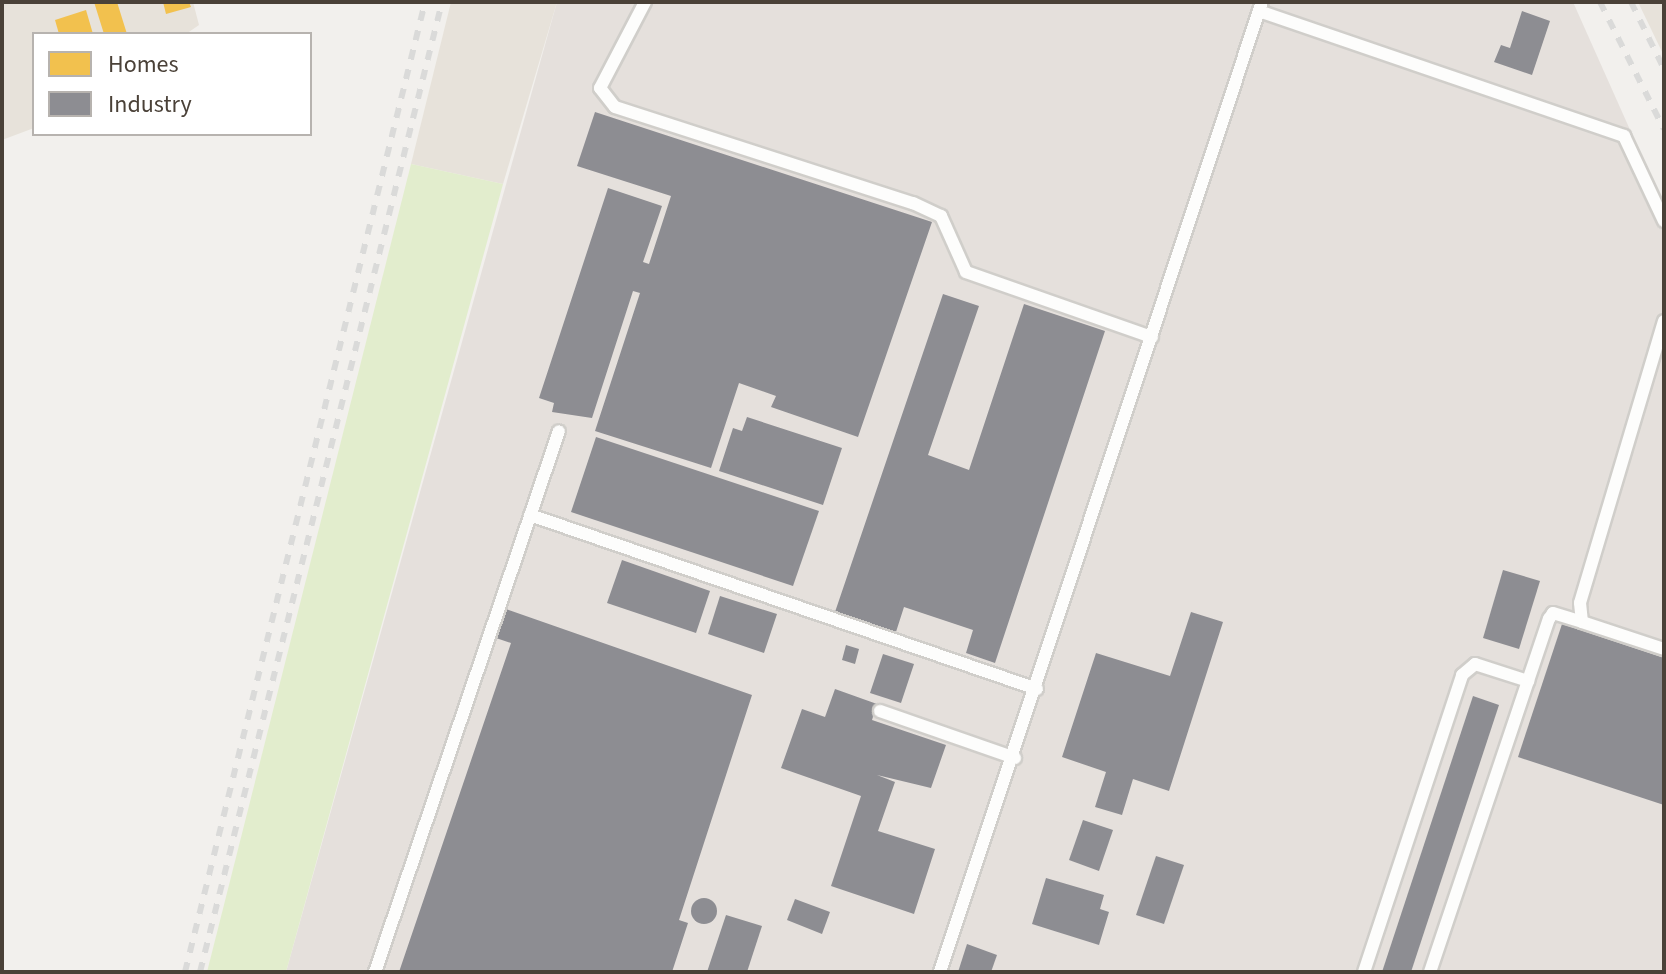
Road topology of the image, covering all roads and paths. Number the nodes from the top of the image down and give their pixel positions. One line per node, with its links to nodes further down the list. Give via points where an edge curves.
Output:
1 (645, 2): 5 (lane, via 600,88 602,99 913,203 941,216 966,272)
2 (1260, 6): 3 (lane, via 1624,136); 5 (lane)
3 (1664, 221)
4 (1664, 321): 8 (lane, via 1580,603)
5 (1152, 337): 11 (lane)
6 (559, 431): 7 (lane)
7 (530, 515): 11 (lane); 14 (lane)
8 (1582, 622): 9 (lane); 10 (lane, via 1553,613)
9 (1664, 649)
10 (1528, 681): 16 (lane, via 1475,664 1462,675); 17 (lane)
11 (1037, 689): 13 (lane)
12 (880, 711): 13 (lane)
13 (1015, 758): 15 (lane)
14 (375, 972)
15 (940, 972)
16 (1364, 972)
17 (1430, 972)

